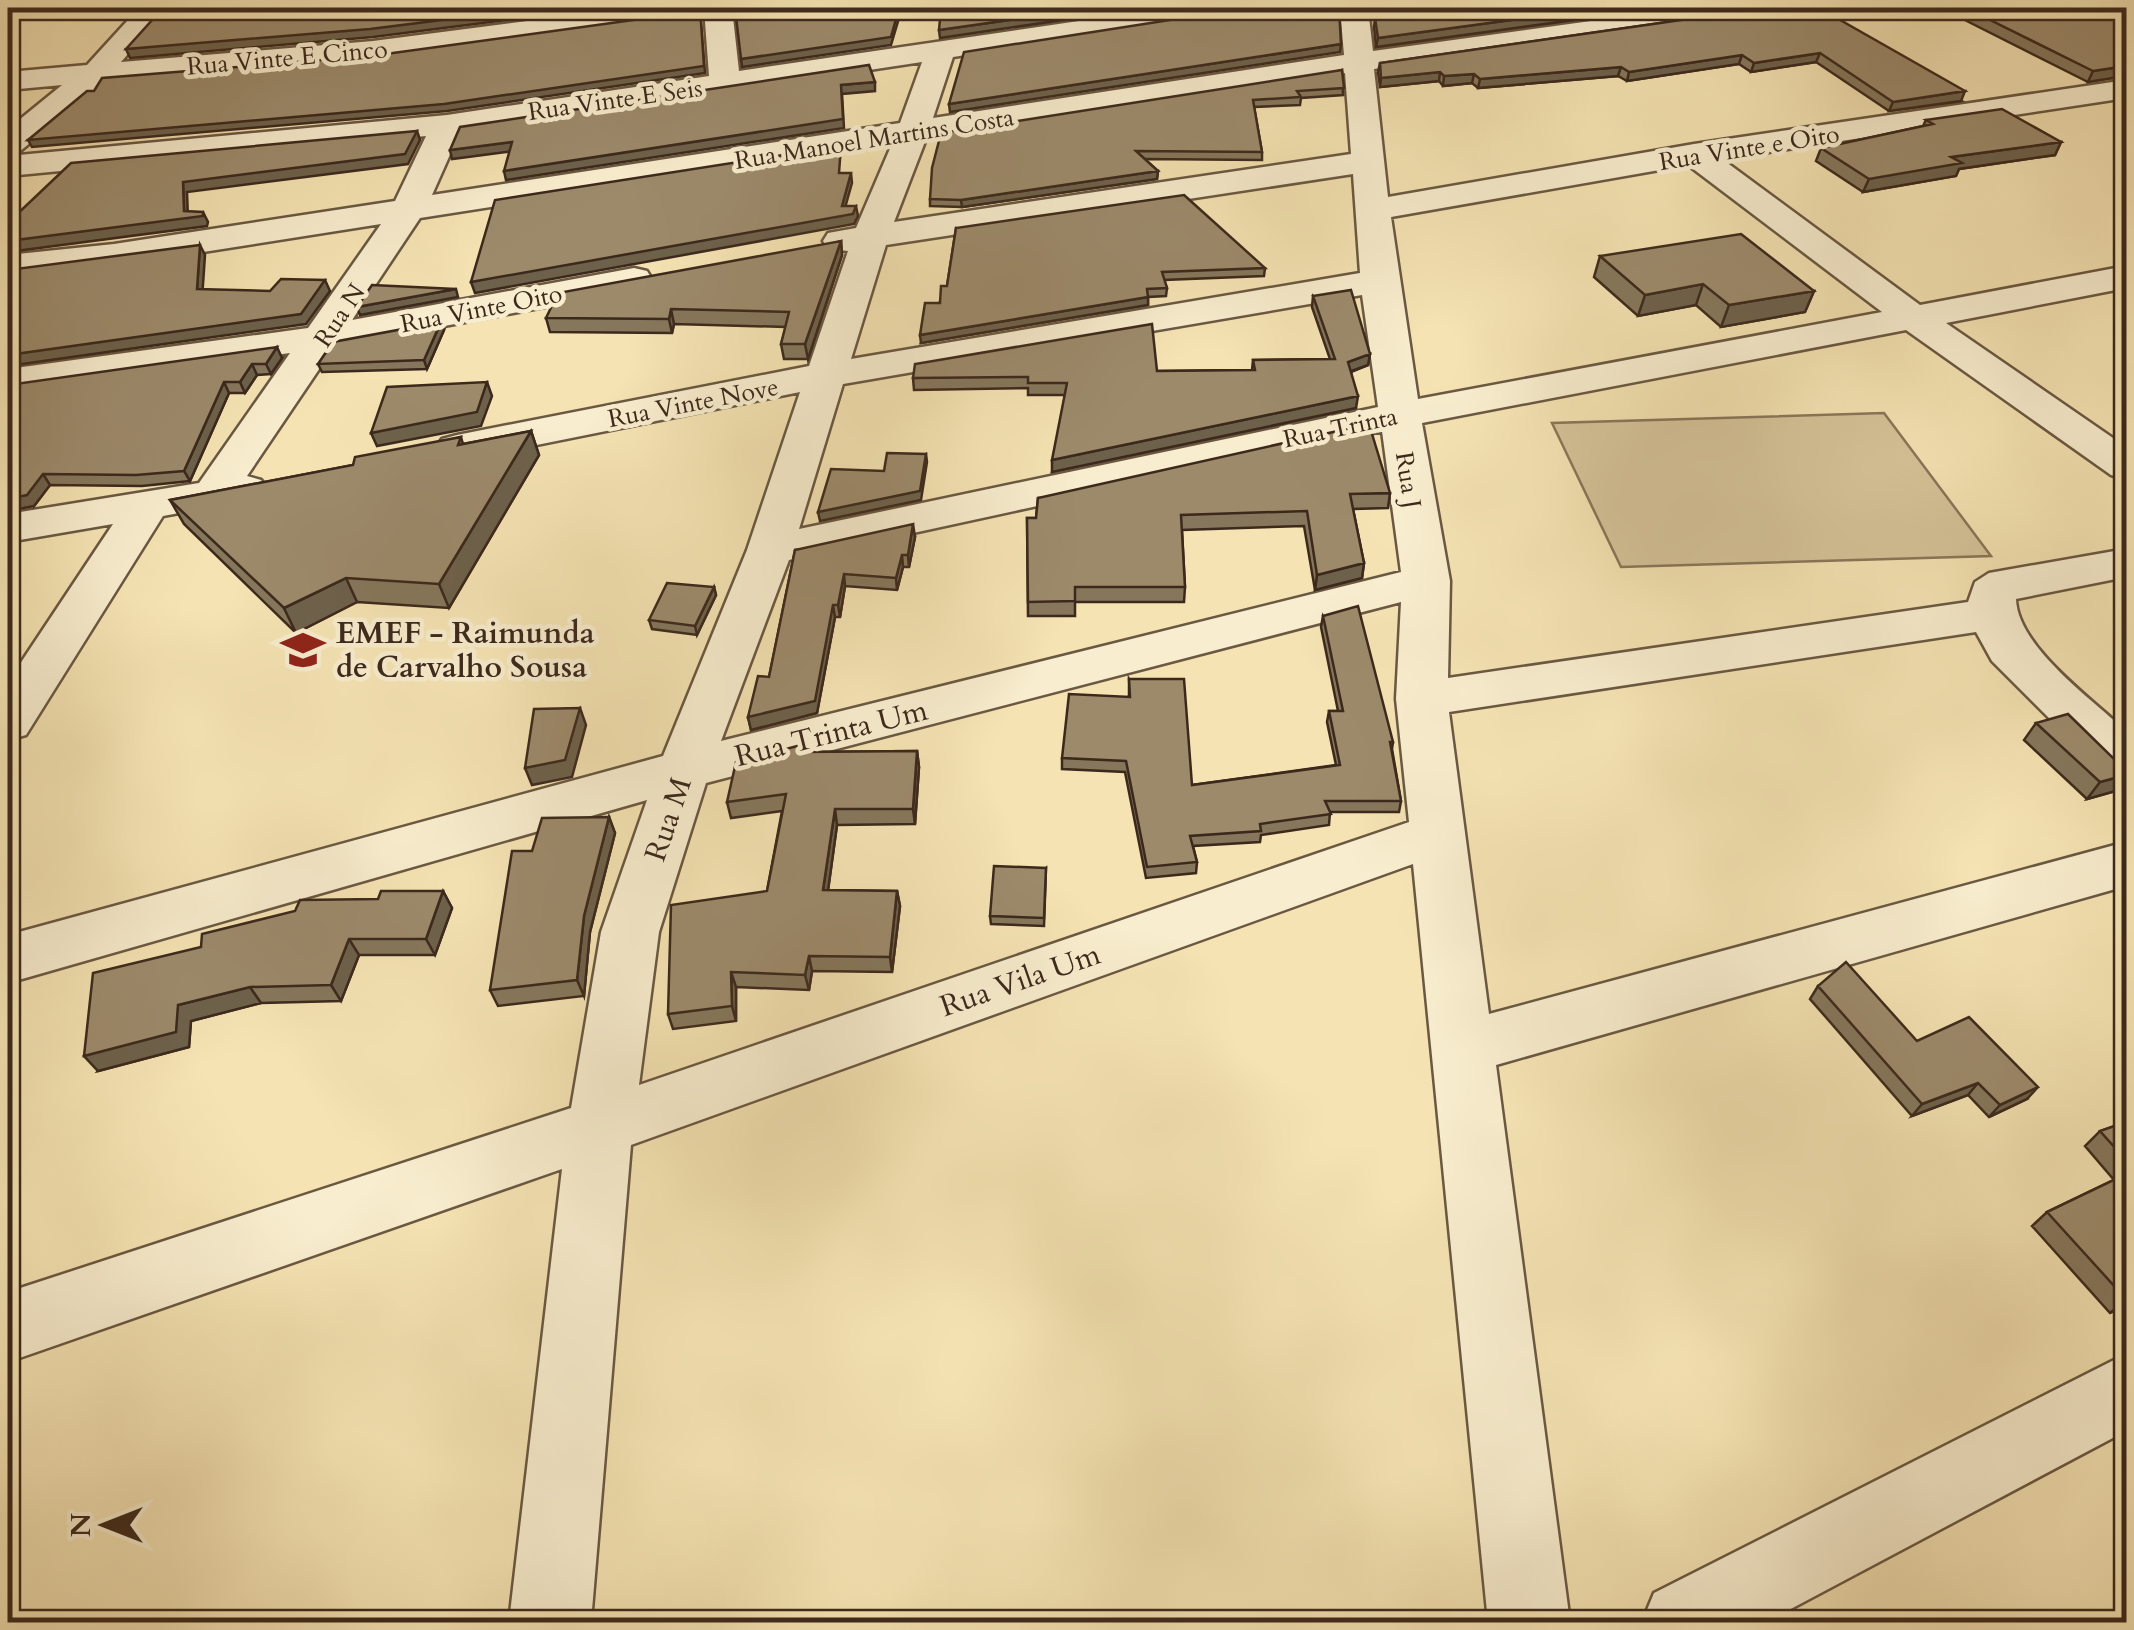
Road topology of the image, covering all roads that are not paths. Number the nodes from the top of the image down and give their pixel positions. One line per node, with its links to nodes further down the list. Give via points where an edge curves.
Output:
1 (36, 8): 8 (street)
2 (154, 8): 13 (street)
3 (686, 8): 13 (street, Rua Vinte E Cinco, via 372,50)
4 (718, 8): 15 (street)
5 (1220, 8): 11 (street, Rua Vinte E Seis)
6 (1354, 8): 12 (street, Rua J)
7 (1740, 8): 10 (street, Rua Manoel Martins Costa)
8 (8, 10)
9 (1524, 15): 10 (street)
10 (1592, 29): 12 (street, Rua Manoel Martins Costa)
11 (940, 51): 15 (street, Rua Vinte E Seis); 18 (street, Rua M)
12 (1358, 62): 18 (street, Rua Manoel Martins Costa); 21 (street, Rua J)
13 (95, 74): 14 (street, Rua Vinte E Cinco); 19 (street)
14 (8, 81)
15 (725, 82): 17 (street, Rua Vinte E Seis)
16 (2126, 89): 20 (street, Rua Vinte e Oito)
17 (447, 124): 22 (street, Rua Vinte E Seis); 23 (street, Rua N)
18 (913, 132): 23 (street, Rua Manoel Martins Costa); 25 (street, Rua M)
19 (8, 145)
20 (1694, 154): 24 (street, Rua Vinte e Oito); 31 (street)
21 (1367, 162): 24 (street, Rua J); 25 (street)
22 (8, 166)
23 (408, 210): 27 (street, Rua Manoel Martins Costa); 32 (street, Rua N)
24 (1372, 210): 30 (street, Rua J)
25 (872, 235): 26 (street); 33 (street, Rua M)
26 (813, 246)
27 (8, 266)
28 (676, 272): 32 (street, Rua Vinte Oito)
29 (2126, 277): 31 (street, Rua Trinta)
30 (1379, 281): 33 (street, Rua Vinte Nove); 35 (street, Rua J)
31 (1914, 318): 35 (street, Rua Trinta); 37 (street)
32 (324, 338): 34 (street, Rua Vinte Oito); 39 (street, Rua N)
33 (826, 376): 36 (street, Rua Vinte Nove); 42 (street, Rua M)
34 (8, 381)
35 (1398, 415): 42 (street, Rua Trinta); 44 (street, Rua J)
36 (424, 454)
37 (2126, 466)
38 (290, 480): 39 (street)
39 (213, 496): 40 (street)
40 (148, 506): 41 (street); 47 (street)
41 (8, 528)
42 (770, 550): 49 (street, Rua M)
43 (2126, 564): 45 (street)
44 (1426, 581): 46 (street, Rua J); 49 (street, Rua Trinta Um)
45 (1999, 599): 46 (street); 48 (street, via 2009,649)
46 (1422, 699): 50 (street, Rua J)
47 (8, 722)
48 (2126, 762)
49 (684, 770): 52 (street, Rua Trinta Um); 54 (street, Rua M, via 630,932)
50 (1440, 834): 53 (street, Rua J); 54 (street, Rua Vila Um)
51 (2126, 864): 53 (street)
52 (8, 959)
53 (1464, 1047): 58 (street, Rua J)
54 (600, 1127): 55 (street, Rua Vila Um); 57 (street, Rua M)
55 (8, 1326)
56 (2126, 1391): 59 (street)
57 (538, 1616)
58 (1530, 1622)
59 (1684, 1622)

